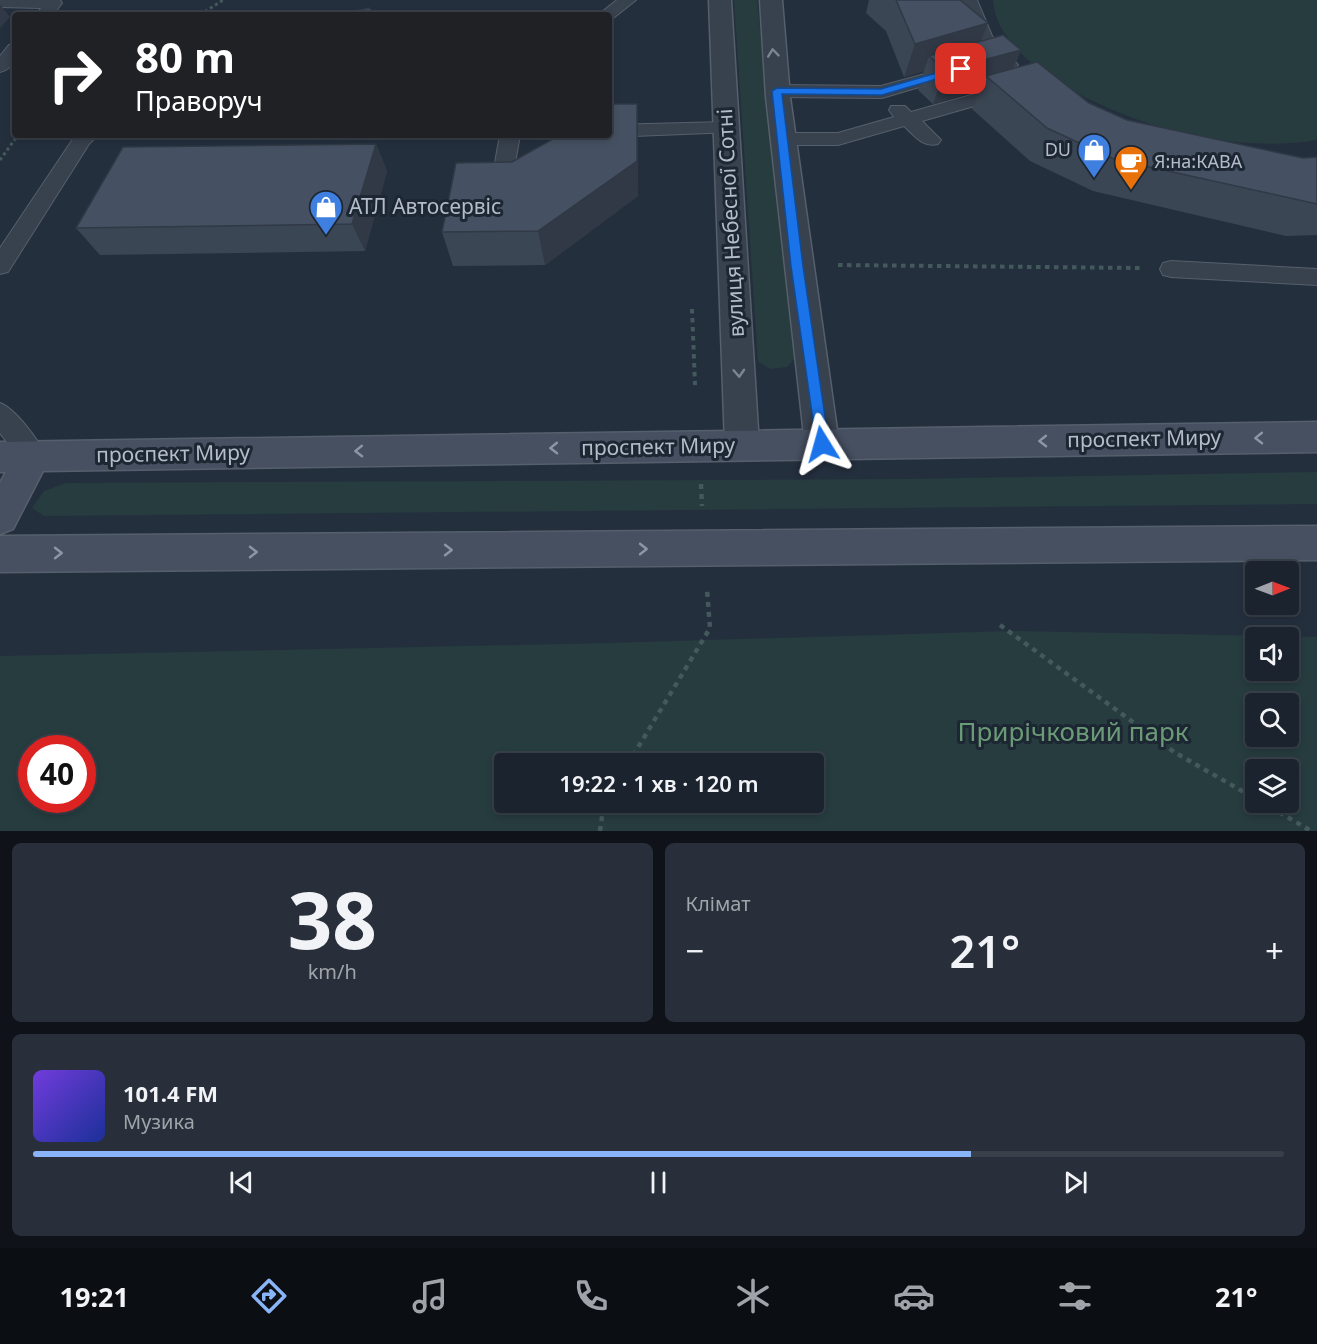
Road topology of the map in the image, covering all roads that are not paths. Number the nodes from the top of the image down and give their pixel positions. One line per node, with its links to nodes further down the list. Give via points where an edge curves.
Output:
1 (628, 0): 7 (lane)
2 (720, 0): 14 (street, вулиця Небесної Сотні)
3 (771, 0): 11 (street, one-way to 3)
4 (969, 0): 9 (lane, via 976,24)
5 (0, 2): 6 (lane, via 54,3)
6 (46, 12)
7 (610, 12)
8 (12, 53): 10 (lane)
9 (1000, 57): 12 (lane); 13 (lane, via 1027,81)
10 (0, 67)
11 (777, 91): 12 (lane); 18 (street)
12 (882, 92): 13 (lane)
13 (907, 120): 18 (lane, via 838,139); 19 (lane)
14 (726, 128): 15 (lane); 27 (street, вулиця Небесної Сотні, one-way to 27)
15 (612, 131)
16 (84, 138): 21 (lane)
17 (509, 138): 20 (lane)
18 (783, 139): 26 (street)
19 (931, 140)
20 (502, 174)
21 (0, 266)
22 (1171, 269): 23 (lane)
23 (1317, 277)
24 (0, 414): 28 (lane)
25 (1317, 437): 26 (main road, проспект Миру, one-way to 26)
26 (822, 444): 27 (main road, проспект Миру)
27 (742, 445): 28 (main road, проспект Миру, one-way to 28)
28 (16, 456): 29 (main road)
29 (0, 517)
30 (1317, 543): 31 (main road, one-way to 30)
31 (0, 554)

